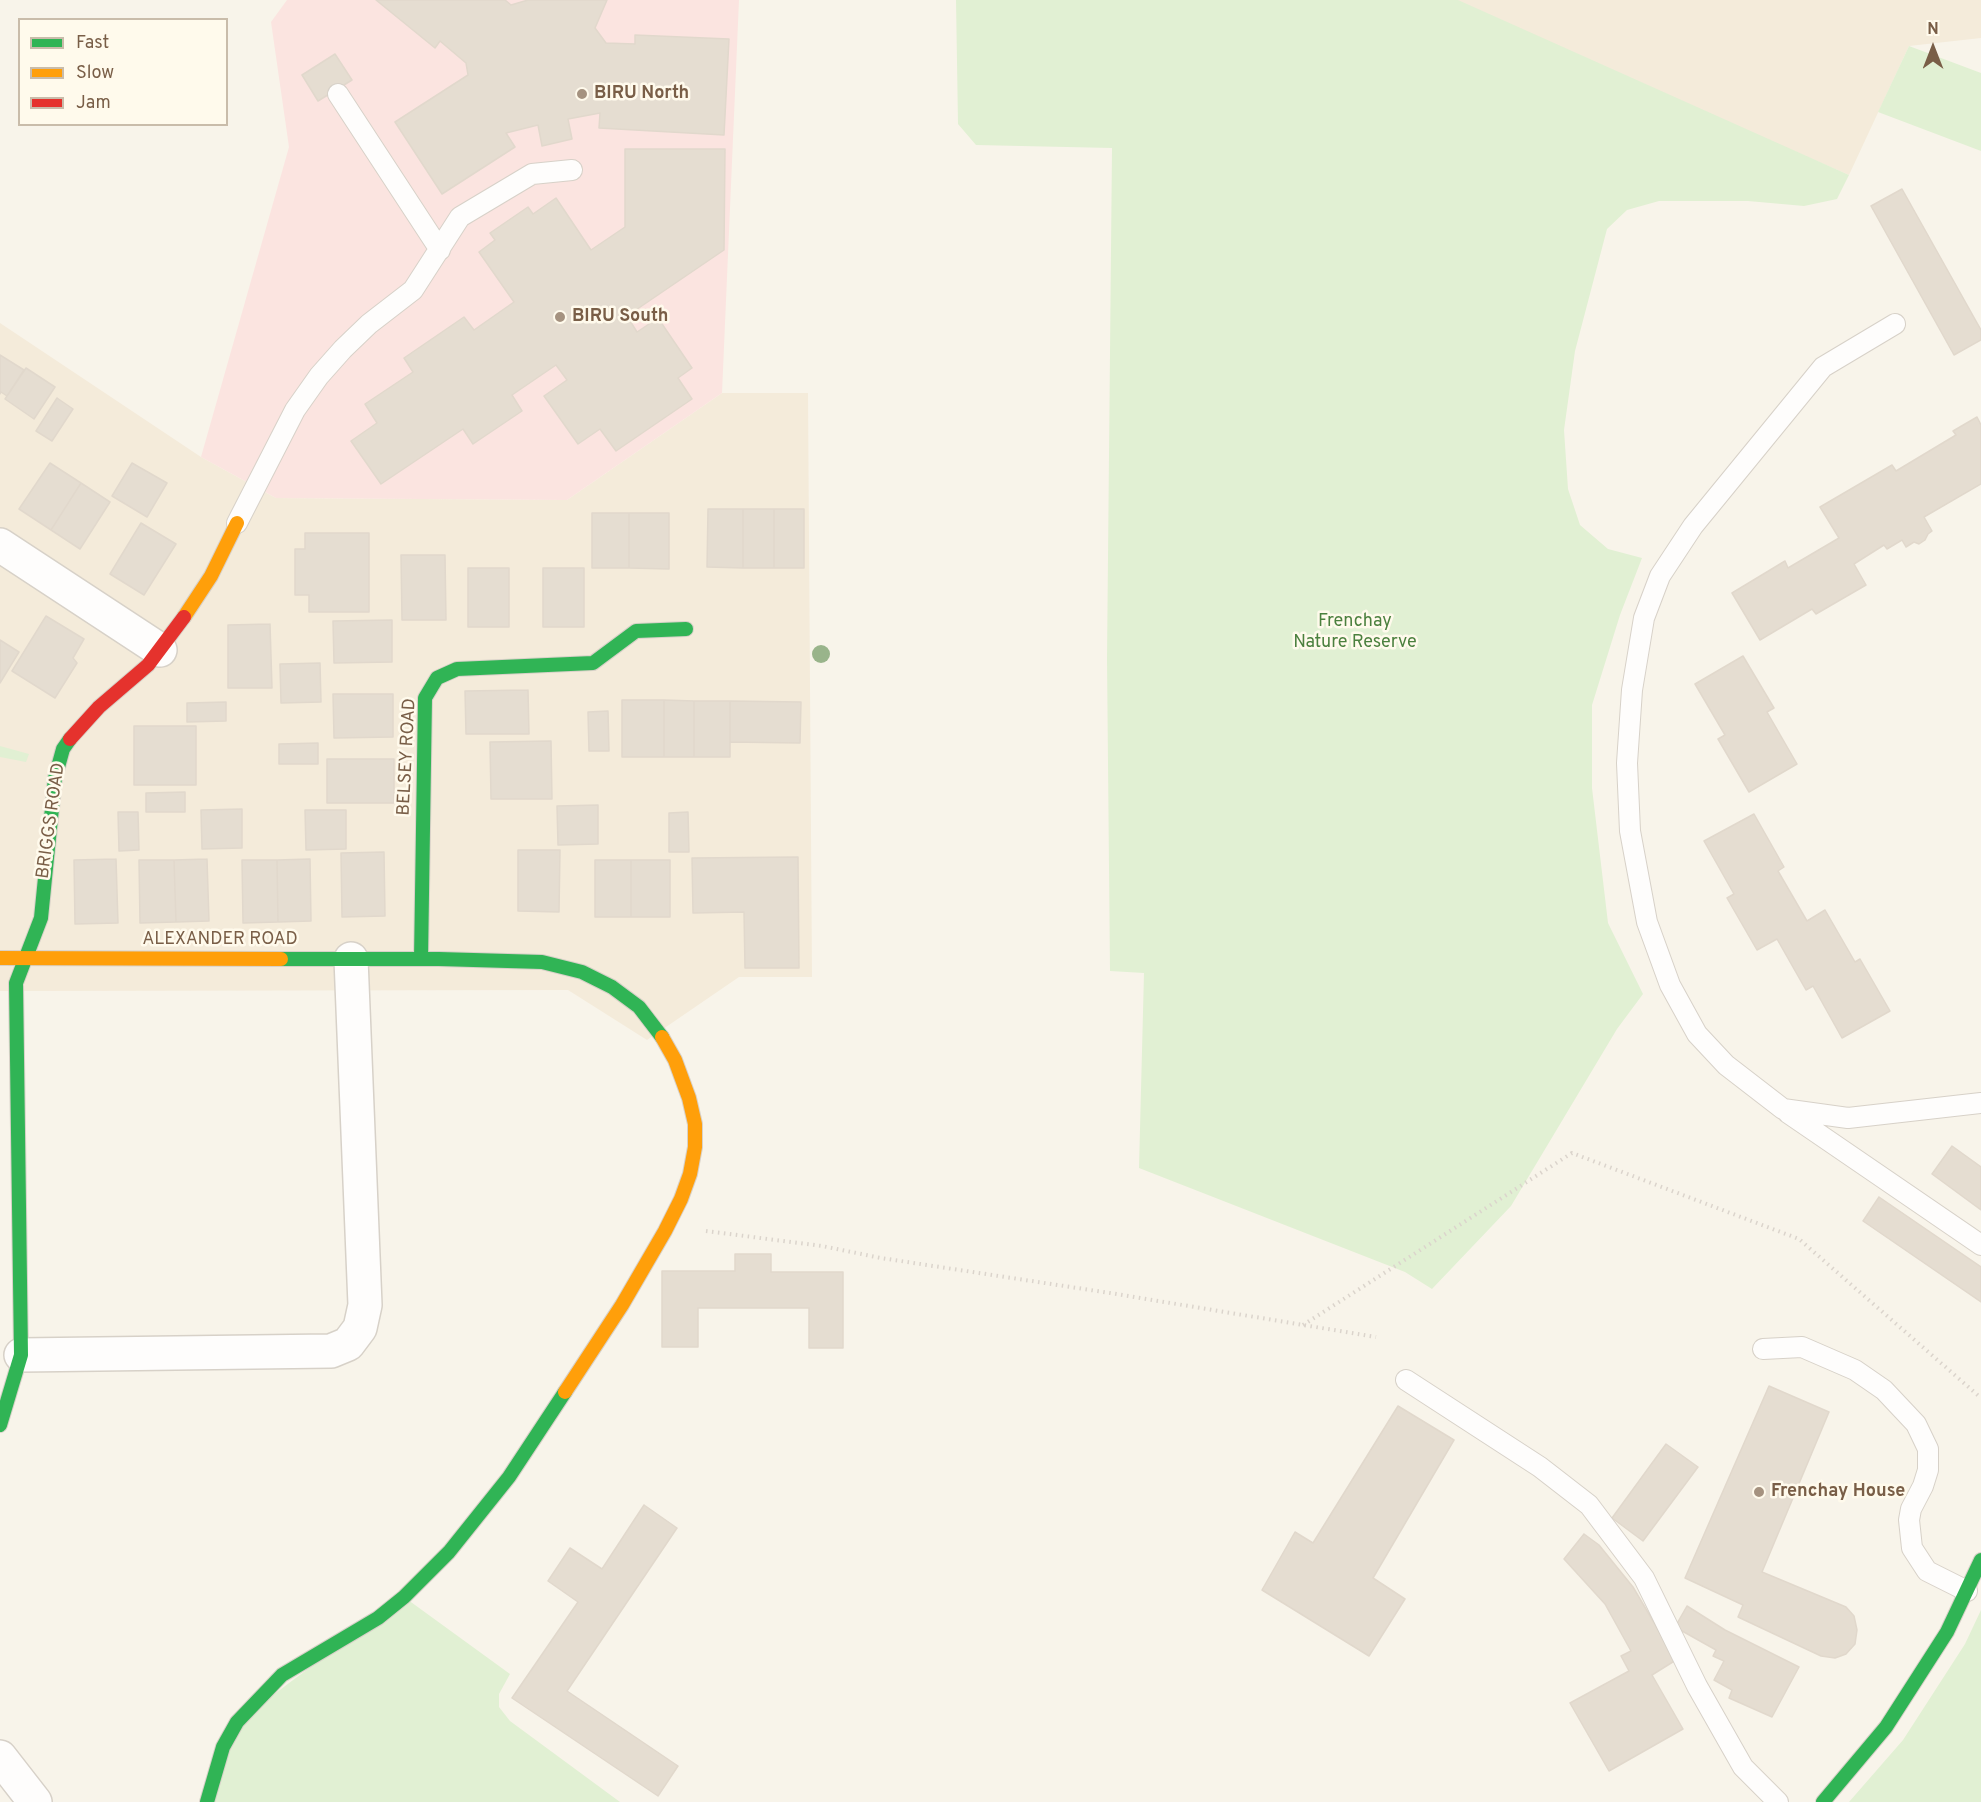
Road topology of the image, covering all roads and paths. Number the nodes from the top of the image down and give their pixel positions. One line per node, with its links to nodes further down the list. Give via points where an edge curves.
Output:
1 (338, 94): 3 (lane)
2 (572, 170): 3 (lane, via 532,174 460,217)
3 (440, 250): 5 (lane, via 413,290 369,324 319,376 294,410)
4 (1895, 324): 14 (lane, via 1823,367 1693,526 1660,576 1644,618 1632,690 1627,763 1630,831 1647,922 1670,985 1697,1034 1726,1065)
5 (237, 523): 8 (street, BRIGGS ROAD, via 211,576)
6 (0, 545): 8 (street)
7 (686, 629): 12 (street, BELSEY ROAD, via 636,631 593,663 457,669 437,678 425,698)
8 (160, 650): 9 (street, BRIGGS ROAD, via 99,707 63,749 55,778 41,918)
9 (27, 957): 10 (street, ALEXANDER ROAD); 11 (street, ALEXANDER ROAD); 20 (street, BRIGGS ROAD, via 16,982)
10 (0, 958)
11 (351, 959): 12 (street, ALEXANDER ROAD); 20 (street, via 365,1305 360,1328 348,1344 331,1351)
12 (421, 959): 15 (street, ALEXANDER ROAD, via 542,962 582,972 639,1007 659,1031 675,1060 695,1124 690,1174)
13 (1981, 1103): 14 (lane, via 1848,1118)
14 (1783, 1109): 16 (lane)
15 (672, 1218): 17 (path, via 713,1233 822,1246); 28 (street, ALEXANDER ROAD, via 622,1305 510,1477 449,1552 404,1597 378,1618 282,1675 237,1722 223,1747)
16 (1981, 1245)
17 (1303, 1325): 18 (path); 22 (path, via 1572,1153 1799,1239)
18 (1376, 1337)
19 (1762, 1349): 25 (lane, via 1802,1347 1855,1370 1884,1390 1916,1424 1928,1449 1928,1470 1908,1520 1912,1548 1927,1571)
20 (21, 1355): 23 (street, BRIGGS ROAD)
21 (1406, 1380): 29 (lane, via 1540,1467 1589,1505 1644,1578 1697,1686 1743,1767)
22 (1981, 1398)
23 (0, 1425)
24 (1981, 1560): 25 (street)
25 (1967, 1591): 30 (street, via 1947,1632 1886,1727)
26 (0, 1757): 27 (street)
27 (35, 1802)
28 (207, 1802)
29 (1778, 1802)
30 (1823, 1802)

